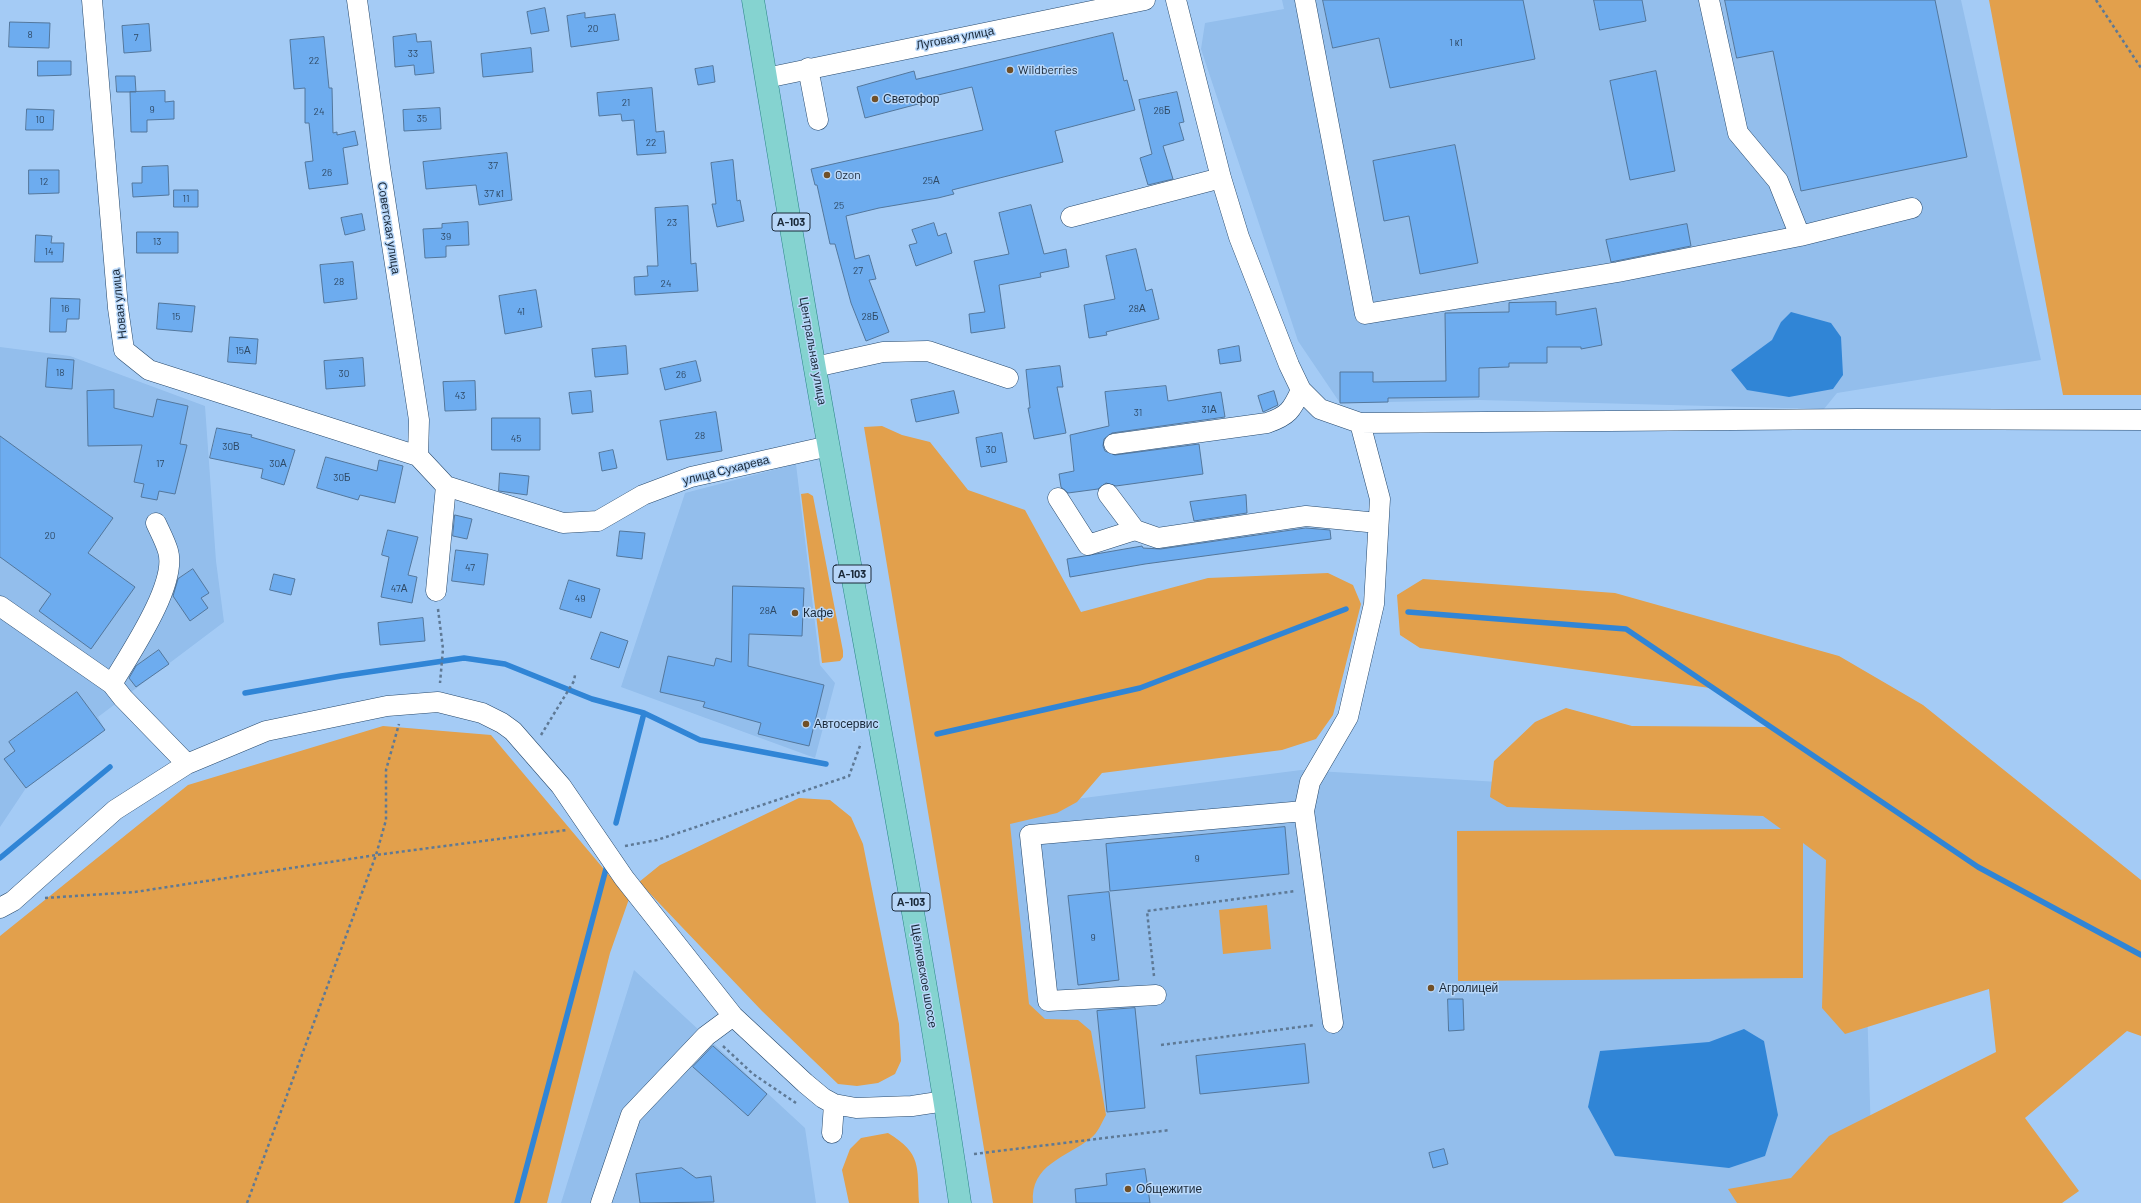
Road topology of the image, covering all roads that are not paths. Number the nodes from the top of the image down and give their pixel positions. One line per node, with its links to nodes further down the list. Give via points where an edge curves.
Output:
1 (92, 0): 22 (street, Новая улица, via 118,308 124,350 149,370)
2 (357, 0): 22 (street, Советская улица, via 380,167 420,420)
3 (753, 0): 9 (main road, Центральная улица / А-103)
4 (1145, 0): 8 (street, Луговая улица)
5 (1176, 0): 11 (street)
6 (1305, 0): 14 (street, via 1365,314 1618,272)
7 (1710, 0): 14 (street, via 1738,133 1778,181)
8 (808, 68): 9 (street, Луговая улица); 10 (street)
9 (766, 78): 15 (main road, Центральная улица / А-103)
10 (818, 120)
11 (1222, 178): 13 (street); 17 (street, via 1239,237 1288,365)
12 (1912, 208): 14 (street)
13 (1071, 217)
14 (1800, 236)
15 (815, 367): 16 (street, via 883,352 928,351); 21 (main road, Центральная улица / А-103)
16 (1008, 378)
17 (1302, 390): 19 (street, via 1320,409); 20 (street, via 1294,406 1282,418 1267,424)
18 (2141, 420): 19 (street, via 1857,419)
19 (1360, 423): 27 (street, via 1380,499)
20 (1114, 444)
21 (829, 446): 23 (street, улица Сухарева, via 691,477 643,495 598,520 563,523); 32 (main road, Центральная улица / А-103)
22 (418, 456): 23 (street, Новая улица)
23 (446, 486): 29 (street)
24 (1108, 494): 28 (street)
25 (1058, 498): 28 (street, via 1088,544)
26 (156, 523): 31 (street, via 169,552 169,574 158,603)
27 (1378, 523): 28 (street, via 1306,516 1158,538); 34 (street, via 1374,604 1348,717 1310,782)
28 (1135, 530)
29 (436, 591)
30 (0, 606): 31 (street)
31 (112, 684): 33 (street)
32 (876, 702): 39 (main road, Щёлковское шоссе / А-103)
33 (187, 764): 35 (street, via 115,810 13,901); 37 (street, via 266,731 387,706 438,702 482,713 513,731 561,786 605,850)
34 (1304, 811): 36 (street, via 1030,835 1048,1001); 38 (street)
35 (0, 908)
36 (1156, 995)
37 (733, 1016): 40 (street, via 805,1083); 42 (street, via 710,1033 631,1115)
38 (1334, 1023)
39 (945, 1101): 40 (street, via 912,1106 856,1108); 43 (main road, Щёлковское шоссе / А-103)
40 (834, 1104): 41 (street)
41 (832, 1133)
42 (601, 1203)
43 (960, 1203)

